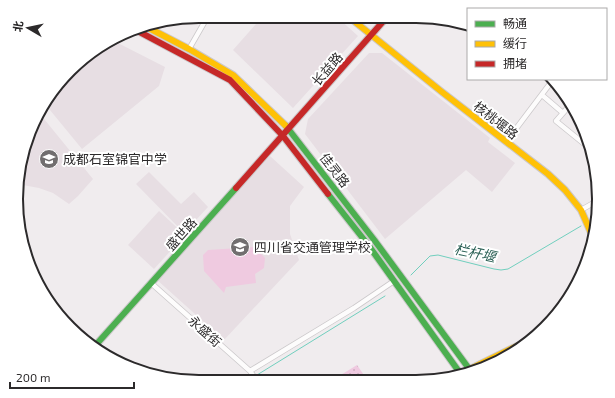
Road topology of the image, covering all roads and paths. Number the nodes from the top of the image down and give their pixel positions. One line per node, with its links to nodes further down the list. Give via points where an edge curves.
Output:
1 (204, 23): 7 (street)
2 (357, 23): 6 (main road, 核桃堰路)
3 (382, 23): 6 (main road, 长益路)
4 (151, 29): 7 (main road, 佳灵路)
5 (141, 32): 13 (main road, 佳灵路, via 230,80)
6 (371, 35): 12 (main road, 长益路); 14 (main road, 核桃堰路)
7 (189, 49): 12 (main road, 佳灵路, via 233,75)
8 (550, 85): 9 (street)
9 (542, 95): 11 (street); 14 (street)
10 (566, 108): 11 (street)
11 (563, 112): 15 (street, via 556,121)
12 (289, 129): 13 (main road, 长益路); 22 (main road, 佳灵路, via 375,241)
13 (283, 136): 19 (main road, 佳灵路); 20 (main road, 盛世路)
14 (506, 142): 17 (main road, 核桃堰路, via 548,174)
15 (583, 143)
16 (592, 204): 17 (street)
17 (581, 210): 18 (main road, 核桃堰路)
18 (589, 229)
19 (394, 281): 23 (main road, 佳灵路); 24 (street)
20 (151, 283): 21 (main road, 盛世路); 24 (street, 永盛街)
21 (98, 343)
22 (466, 368)
23 (458, 370)
24 (250, 371): 25 (street, 永盛街)
25 (253, 375)

